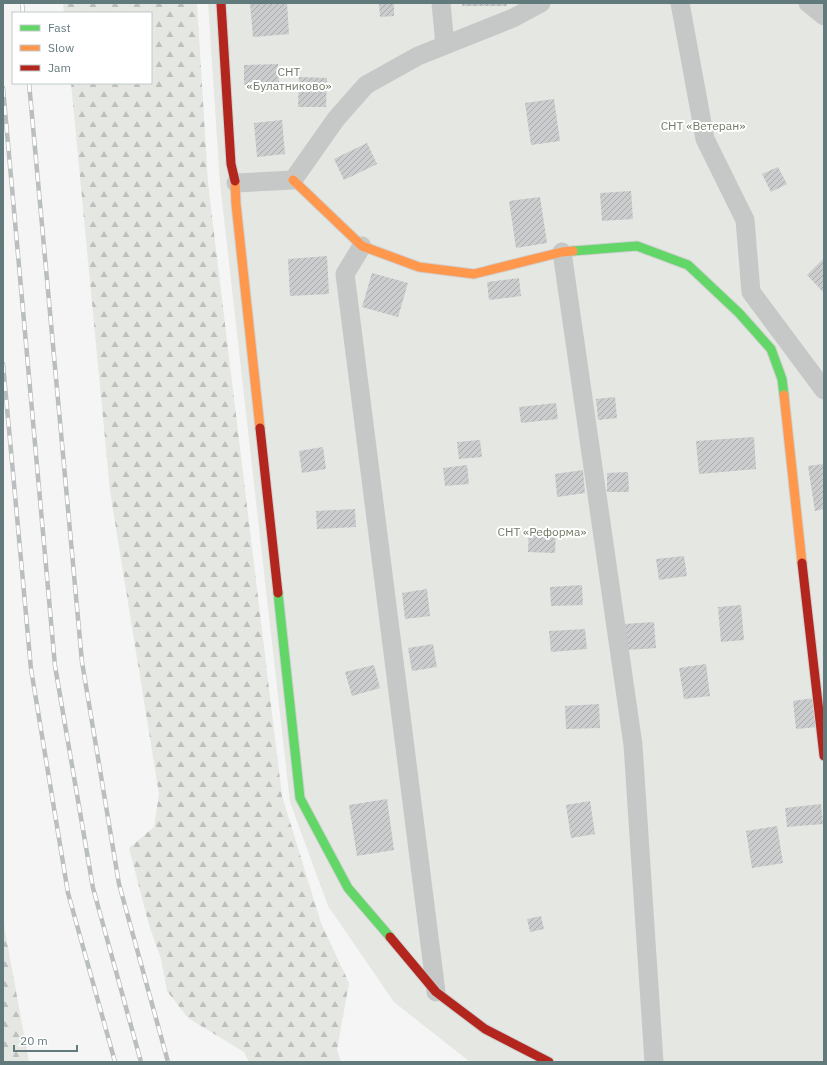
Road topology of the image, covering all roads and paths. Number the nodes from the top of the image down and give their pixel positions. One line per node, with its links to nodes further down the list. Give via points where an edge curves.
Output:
1 (221, 3): 9 (street, via 231,164)
2 (441, 3): 7 (street)
3 (541, 3): 7 (street, via 513,18)
4 (808, 3): 6 (street)
5 (683, 4): 12 (street, via 704,139 745,220 751,292)
6 (824, 16)
7 (445, 45): 8 (street, via 418,56 366,85 336,119)
8 (293, 180): 9 (street); 10 (street)
9 (236, 183): 14 (street, via 237,212 300,798 348,888)
10 (362, 246): 11 (street, via 418,267 474,274); 14 (street, via 345,274)
11 (562, 252): 13 (street, via 637,246 688,265 739,313 771,349 782,379); 16 (street, via 633,745)
12 (824, 390)
13 (824, 756)
14 (436, 992): 15 (street, via 485,1029)
15 (549, 1062)
16 (654, 1062)

